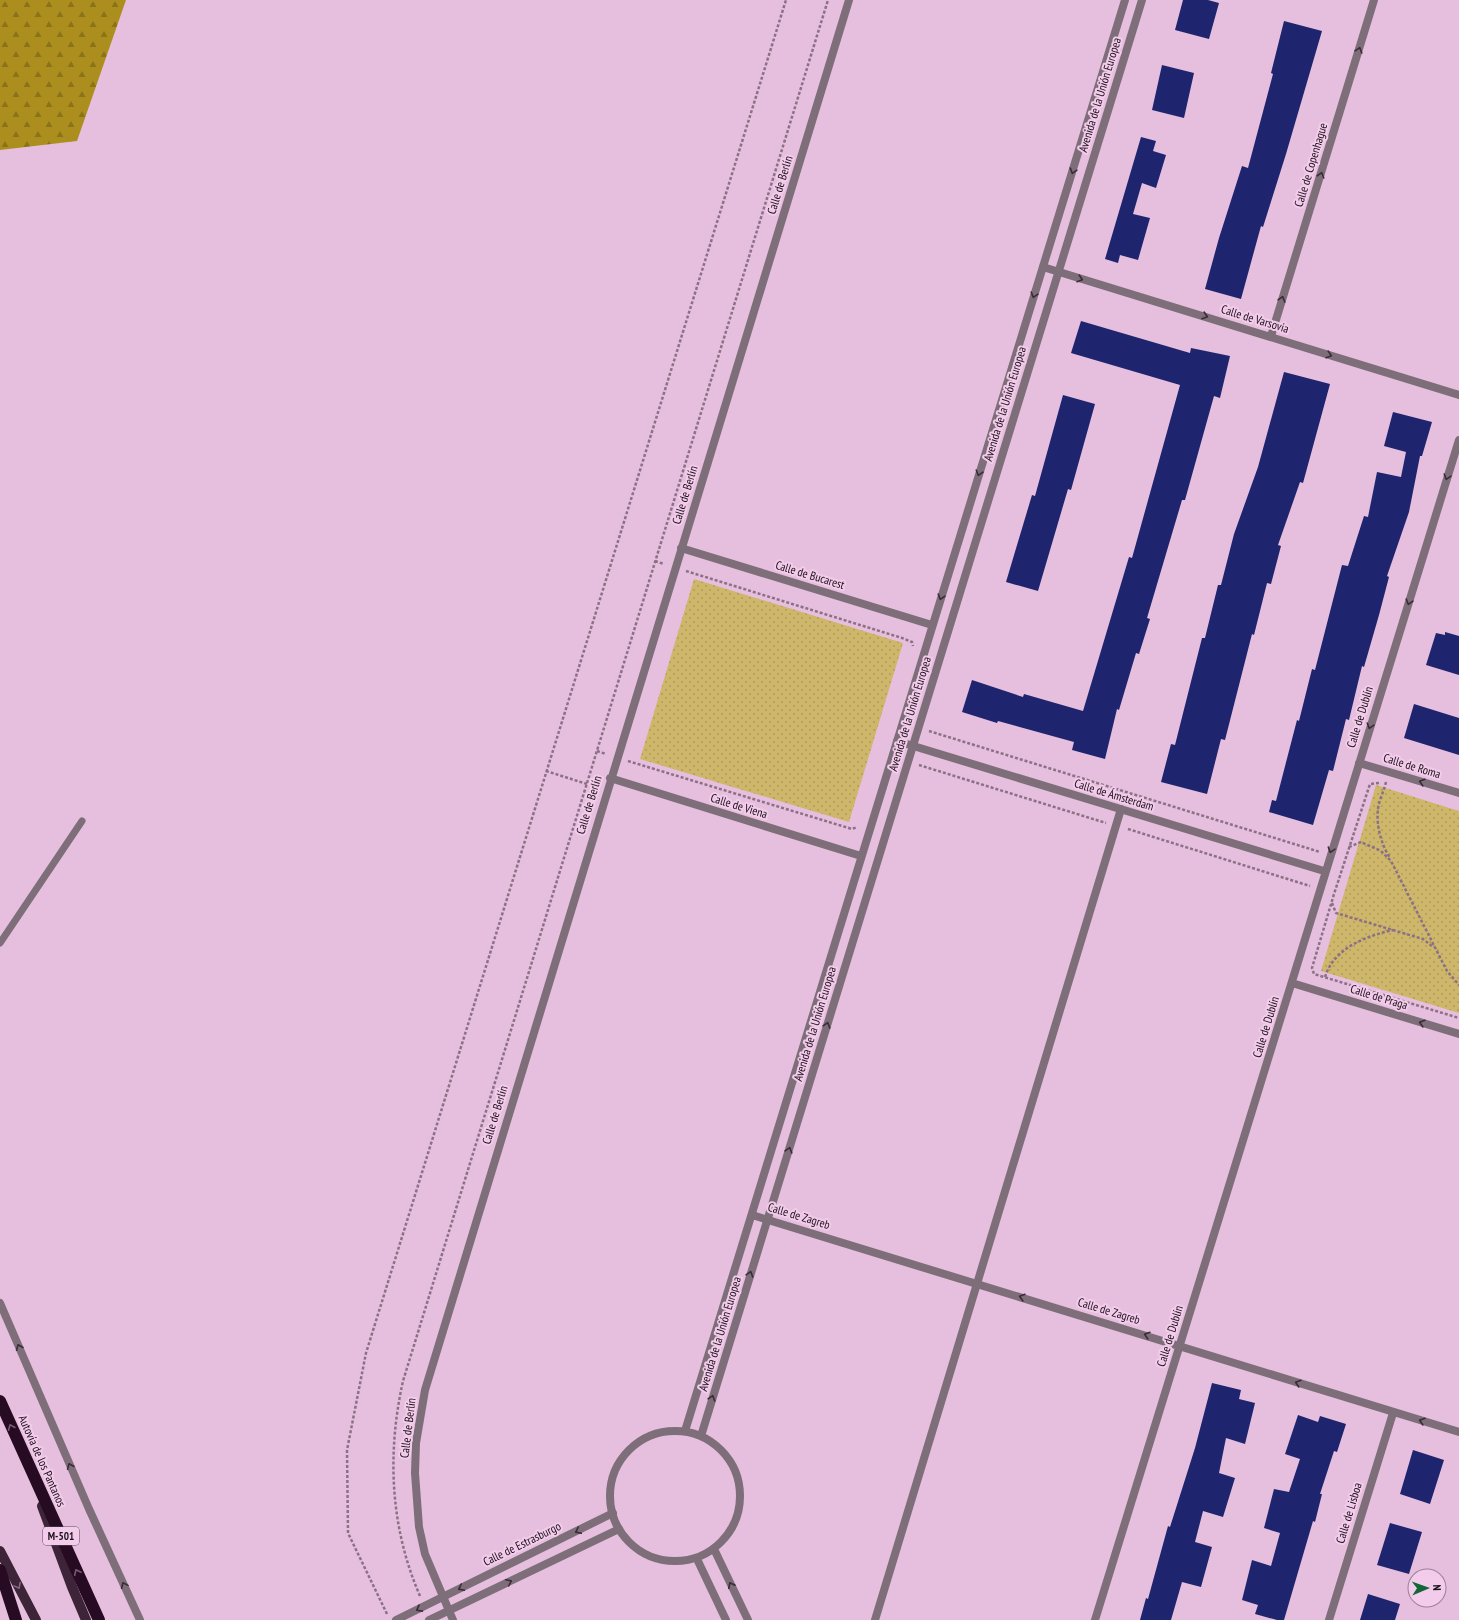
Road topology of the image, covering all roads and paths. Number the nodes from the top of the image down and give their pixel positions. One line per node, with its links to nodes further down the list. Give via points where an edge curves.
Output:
1 (786, 0): 24 (path)
2 (828, 0): 13 (path)
3 (849, 0): 12 (street, Calle de Berlín)
4 (1125, 0): 7 (street, Avenida de la Unión Europea, one-way to 7)
5 (1142, 0): 8 (street, Avenida de la Unión Europea)
6 (1374, 0): 9 (street, Calle de Copenhague, one-way to 6)
7 (1043, 267): 8 (street, Calle de Varsovia); 15 (street, Avenida de la Unión Europea, one-way to 15)
8 (1058, 272): 9 (street, Calle de Varsovia, one-way to 9); 17 (street, Avenida de la Unión Europea)
9 (1271, 336): 10 (street, Calle de Varsovia, one-way to 10)
10 (1459, 395)
11 (1459, 440): 22 (street, Calle de Dublín, one-way to 22)
12 (681, 548): 14 (street, Calle de Berlín); 15 (street, Calle de Bucarest)
13 (655, 561): 14 (path); 20 (path)
14 (675, 568): 16 (path, via 902,638 912,642); 21 (street, Calle de Berlín)
15 (932, 625): 18 (street, Avenida de la Unión Europea)
16 (913, 647)
17 (918, 727): 19 (street, Avenida de la Unión Europea); 34 (path)
18 (897, 741): 19 (street, Calle de Ámsterdam); 35 (street, Avenida de la Unión Europea)
19 (912, 746): 29 (street, Calle de Ámsterdam); 51 (street, Avenida de la Unión Europea, one-way to 19)
20 (597, 751): 21 (path); 26 (path)
21 (616, 757): 25 (street, Calle de Berlín); 31 (path, via 852,830 857,828)
22 (1359, 763): 23 (street, Calle de Roma); 32 (street, Calle de Dublín)
23 (1382, 770): 28 (street, Calle de Roma, one-way to 23); 37 (path, via 1379,780 1386,782 1378,808 1378,824 1385,850)
24 (546, 771): 26 (path); 75 (path, via 366,1353 347,1450 348,1533)
25 (610, 778): 35 (street, Calle de Viena); 67 (street, Calle de Berlín, via 425,1390 416,1443 417,1500 425,1554)
26 (587, 784): 68 (path, via 403,1381 396,1412 392,1462 395,1505 402,1542)
27 (1370, 784): 33 (path)
28 (1459, 793)
29 (1121, 809): 38 (street, Calle de Ámsterdam); 52 (street)
30 (82, 821): 42 (lane)
31 (859, 821)
32 (1334, 842): 33 (path); 34 (street, Calle de Dublín, one-way to 34)
33 (1349, 847): 36 (path); 37 (path, via 1361,842 1381,851)
34 (1330, 855): 36 (path); 38 (street, Calle de Dublín)
35 (861, 856): 50 (street, Avenida de la Unión Europea)
36 (1346, 858): 40 (path)
37 (1392, 861): 43 (path)
38 (1324, 871): 39 (street, Calle de Dublín)
39 (1317, 897): 40 (path); 45 (street, Calle de Dublín)
40 (1332, 902): 41 (path, via 1336,913); 44 (path, via 1312,968 1314,974)
41 (1393, 930): 43 (path, via 1424,939); 44 (path, via 1371,935 1342,952 1332,961)
42 (0, 943)
43 (1435, 949): 46 (path, via 1447,971)
44 (1325, 977): 47 (path, via 1324,980 1317,978); 48 (path)
45 (1292, 983): 47 (street, Calle de Praga); 54 (street, Calle de Dublín)
46 (1459, 985)
47 (1314, 990): 49 (street, Calle de Praga, one-way to 47)
48 (1459, 1018)
49 (1459, 1034)
50 (752, 1215): 51 (street, Calle de Zagreb); 57 (street, Avenida de la Unión Europea)
51 (767, 1219): 52 (street, Calle de Zagreb); 59 (street, Avenida de la Unión Europea, one-way to 51)
52 (978, 1284): 54 (street, Calle de Zagreb, one-way to 52); 81 (street)
53 (0, 1303): 74 (street, one-way to 53)
54 (1180, 1346): 56 (street, Calle de Zagreb, one-way to 54); 82 (street, Calle de Dublín)
55 (0, 1401): 60 (highway, Autovía de los Pantanos / M-501, one-way to 55)
56 (1393, 1413): 58 (street, Calle de Zagreb, one-way to 56); 83 (street, Calle de Lisboa)
57 (685, 1431): 59 (street); 61 (street, via 655,1433 635,1444 620,1460 611,1480 610,1502)
58 (1459, 1432)
59 (701, 1436): 63 (street, via 717,1445 727,1456 740,1482 741,1503 735,1524 723,1542)
60 (22, 1453): 72 (main road); 73 (highway, Autovía de los Pantanos / M-501, one-way to 60)
61 (613, 1513): 62 (street); 67 (street, Calle de Estrasburgo, one-way to 67)
62 (619, 1529): 65 (street, via 627,1541 644,1554 664,1561); 69 (street, one-way to 62)
63 (714, 1549): 65 (street); 80 (street, one-way to 63)
64 (0, 1552): 71 (main road, one-way to 71)
65 (697, 1559): 79 (street)
66 (0, 1570): 70 (highway)
67 (442, 1597): 68 (street, Calle de Estrasburgo); 69 (street, Calle de Berlín)
68 (424, 1606): 76 (street, Calle de Estrasburgo, one-way to 76)
69 (449, 1611): 77 (street); 78 (street, Calle de Berlín)
70 (16, 1620)
71 (36, 1620)
72 (86, 1620)
73 (99, 1620)
74 (140, 1620)
75 (390, 1620)
76 (396, 1620)
77 (429, 1620)
78 (453, 1620)
79 (726, 1620)
80 (748, 1620)
81 (875, 1620)
82 (1095, 1620)
83 (1329, 1620)

